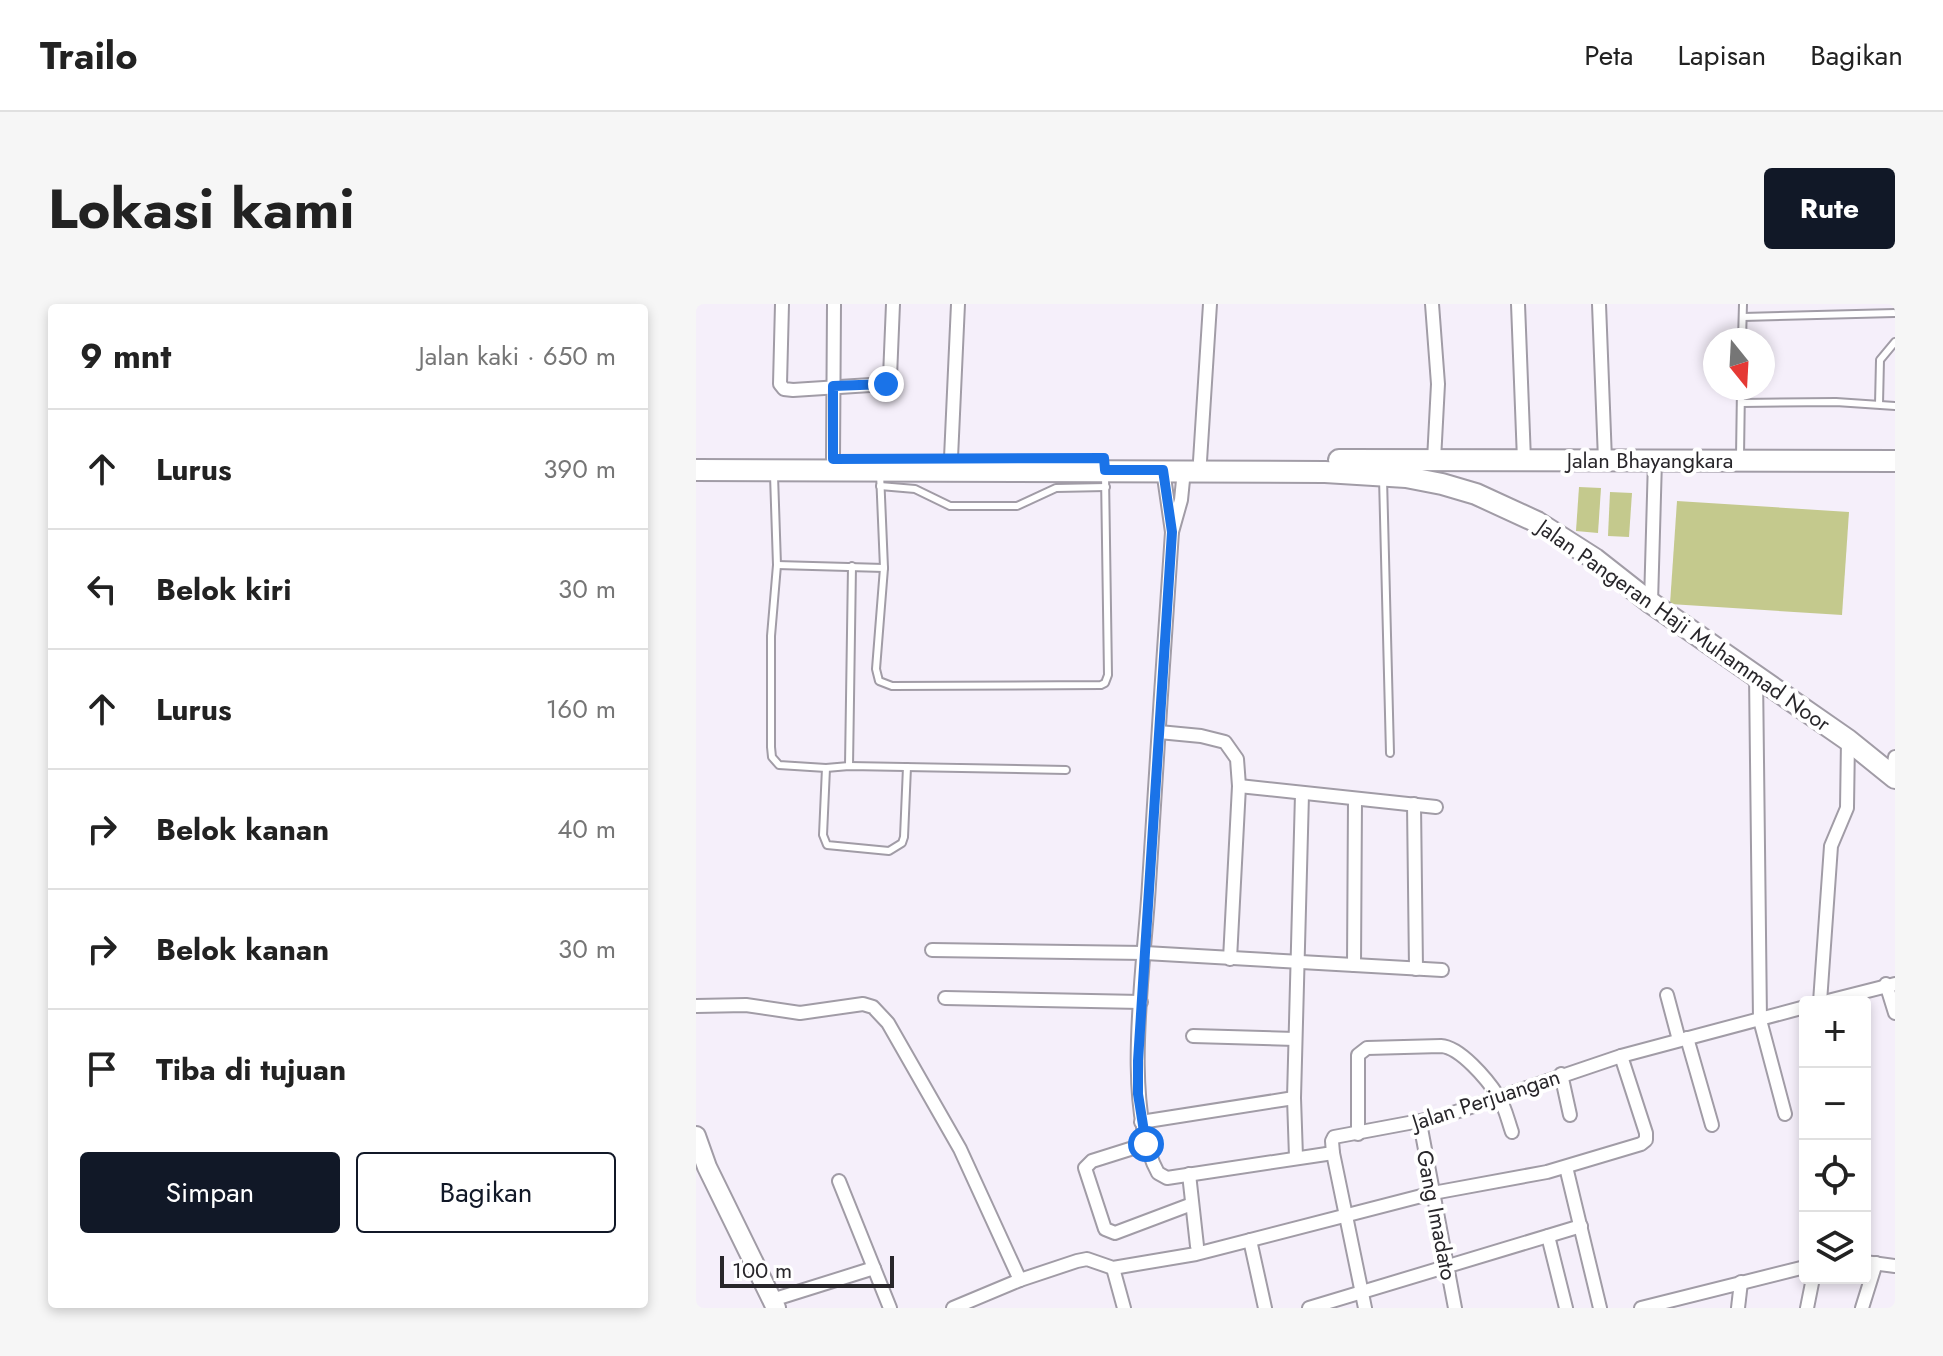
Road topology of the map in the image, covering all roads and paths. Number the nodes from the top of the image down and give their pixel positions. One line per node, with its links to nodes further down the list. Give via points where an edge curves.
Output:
1 (782, 304): 18 (street, via 780,384 793,390)
2 (834, 304): 18 (street)
3 (893, 304): 18 (street, via 886,384)
4 (958, 304): 23 (street)
5 (1210, 304): 33 (street)
6 (1432, 304): 26 (street, via 1438,384)
7 (1518, 304): 27 (street)
8 (1599, 304): 28 (street)
9 (1743, 304): 15 (lane)
10 (1787, 304): 14 (lane)
11 (1871, 304): 12 (lane)
12 (1872, 313): 13 (lane); 14 (lane)
13 (1895, 313)
14 (1789, 316): 15 (lane)
15 (1743, 317): 16 (lane)
16 (1743, 328)
17 (1895, 342): 20 (lane, via 1880,360)
18 (833, 386): 24 (street)
19 (1741, 403): 20 (lane); 30 (lane)
20 (1879, 404): 21 (lane)
21 (1895, 406)
22 (696, 457): 32 (main road, Jalan Pangeran Haji Muhammad Noor)
23 (951, 458): 24 (main road, Jalan Pangeran Haji Muhammad Noor); 34 (main road, Jalan Pangeran Haji Muhammad Noor)
24 (833, 459): 32 (main road, Jalan Pangeran Haji Muhammad Noor)
25 (1405, 459): 26 (main road, Jalan Bhayangkara); 33 (main road, Jalan Pangeran Haji Muhammad Noor)
26 (1434, 460): 27 (main road, Jalan Bhayangkara)
27 (1524, 460): 28 (main road, Jalan Bhayangkara)
28 (1605, 460): 29 (main road, Jalan Bhayangkara)
29 (1655, 460): 30 (main road, Jalan Bhayangkara); 44 (street)
30 (1740, 460): 31 (main road, Jalan Bhayangkara)
31 (1895, 461)
32 (723, 464): 35 (main road, Jalan Pangeran Haji Muhammad Noor); 37 (main road, Jalan Pangeran Haji Muhammad Noor)
33 (1192, 466): 34 (main road, Jalan Pangeran Haji Muhammad Noor); 36 (main road, Jalan Pangeran Haji Muhammad Noor); 38 (main road, Jalan Pangeran Haji Muhammad Noor); 40 (street)
34 (1100, 469): 36 (main road, Jalan Pangeran Haji Muhammad Noor); 39 (main road, Jalan Pangeran Haji Muhammad Noor); 39 (lane, via 1017,506 950,506); 43 (lane, via 1108,675 1101,685 884,684 876,669)
35 (696, 470)
36 (1163, 470): 40 (street)
37 (774, 471): 39 (main road, Jalan Pangeran Haji Muhammad Noor); 41 (lane)
38 (1383, 475): 44 (main road, Jalan Pangeran Haji Muhammad Noor, via 1442,484 1524,515 1568,540); 48 (lane)
39 (880, 478): 43 (lane)
40 (1172, 532): 46 (street)
41 (777, 565): 42 (lane); 51 (lane, via 771,636 772,757 788,767)
42 (852, 566): 43 (lane); 49 (lane)
43 (884, 568)
44 (1651, 603): 45 (main road, Jalan Pangeran Haji Muhammad Noor)
45 (1756, 674): 47 (main road, Jalan Pangeran Haji Muhammad Noor); 75 (street)
46 (1159, 732): 54 (street, via 1225,742 1237,759); 60 (street)
47 (1848, 740): 53 (main road, Jalan Pangeran Haji Muhammad Noor); 68 (street, via 1847,808 1831,846)
48 (1390, 753)
49 (849, 766): 50 (lane); 51 (lane)
50 (907, 767): 51 (lane, via 904,837 889,851 827,845); 52 (lane)
51 (826, 768)
52 (1066, 770)
53 (1894, 770)
54 (1239, 786): 55 (street); 61 (street)
55 (1302, 794): 56 (street); 62 (street)
56 (1355, 800): 57 (street); 63 (street)
57 (1414, 804): 58 (street); 64 (street)
58 (1436, 807)
59 (932, 950): 60 (street)
60 (1145, 953): 61 (street); 71 (street)
61 (1230, 959): 62 (street)
62 (1296, 963): 63 (street); 77 (street)
63 (1354, 965): 64 (street)
64 (1416, 969): 65 (street)
65 (1442, 970)
66 (1890, 984): 69 (street); 74 (street)
67 (1667, 995): 78 (street)
68 (1822, 996)
69 (1845, 996)
70 (945, 998): 71 (street)
71 (1141, 1002): 85 (street)
72 (696, 1006): 111 (street, via 746,1005 800,1013 873,1007 888,1023 960,1149)
73 (1799, 1009): 75 (street, Jalan Perjuangan)
74 (1895, 1013)
75 (1760, 1020): 78 (street, Jalan Perjuangan); 83 (street)
76 (1193, 1036): 77 (street)
77 (1295, 1039): 82 (street)
78 (1683, 1039): 79 (street, Jalan Perjuangan); 87 (street)
79 (1621, 1056): 80 (street, Jalan Perjuangan); 94 (street, via 1646,1140)
80 (1561, 1074): 81 (street, Jalan Perjuangan); 84 (street)
81 (1499, 1097): 86 (street, Jalan Perjuangan); 88 (street); 89 (street, via 1449,1046 1367,1048 1358,1055)
82 (1294, 1098): 85 (street); 93 (street)
83 (1785, 1114)
84 (1570, 1115)
85 (1141, 1122): 91 (street)
86 (1420, 1123): 89 (street, Jalan Perjuangan); 98 (street, Gang Imadato)
87 (1712, 1125)
88 (1512, 1132)
89 (1358, 1134): 92 (street, Jalan Perjuangan, via 1334,1137)
90 (696, 1136): 95 (main road)
91 (1146, 1144): 96 (street, via 1162,1176); 99 (street, via 1085,1168 1105,1229 1115,1233)
92 (1333, 1153): 93 (street); 100 (street)
93 (1296, 1157): 96 (street)
94 (1566, 1167): 98 (street); 101 (street)
95 (702, 1169): 116 (main road)
96 (1189, 1174): 99 (street)
97 (839, 1181): 108 (street)
98 (1433, 1193): 100 (street); 107 (street, Gang Imadato)
99 (1192, 1204): 104 (street)
100 (1345, 1216): 103 (street); 115 (street)
101 (1581, 1226): 102 (street); 125 (street)
102 (1548, 1236): 107 (street); 124 (street)
103 (1250, 1240): 109 (street); 120 (street)
104 (1197, 1246)
105 (1871, 1263): 106 (street)
106 (1895, 1266)
107 (1446, 1267): 115 (street); 123 (street, Gang Imadato)
108 (874, 1268): 116 (street); 117 (street)
109 (1113, 1268): 111 (street, via 1087,1259); 119 (street)
110 (1799, 1268): 112 (street)
111 (1020, 1280): 118 (street)
112 (1741, 1282): 126 (street); 127 (street)
113 (1812, 1284): 128 (street)
114 (1866, 1284): 129 (street)
115 (1361, 1293): 121 (street); 122 (street)
116 (774, 1304)
117 (890, 1308)
118 (953, 1308)
119 (1124, 1308)
120 (1265, 1308)
121 (1309, 1308)
122 (1365, 1308)
123 (1455, 1308)
124 (1566, 1308)
125 (1600, 1308)
126 (1641, 1308)
127 (1738, 1308)
128 (1807, 1308)
129 (1862, 1308)

